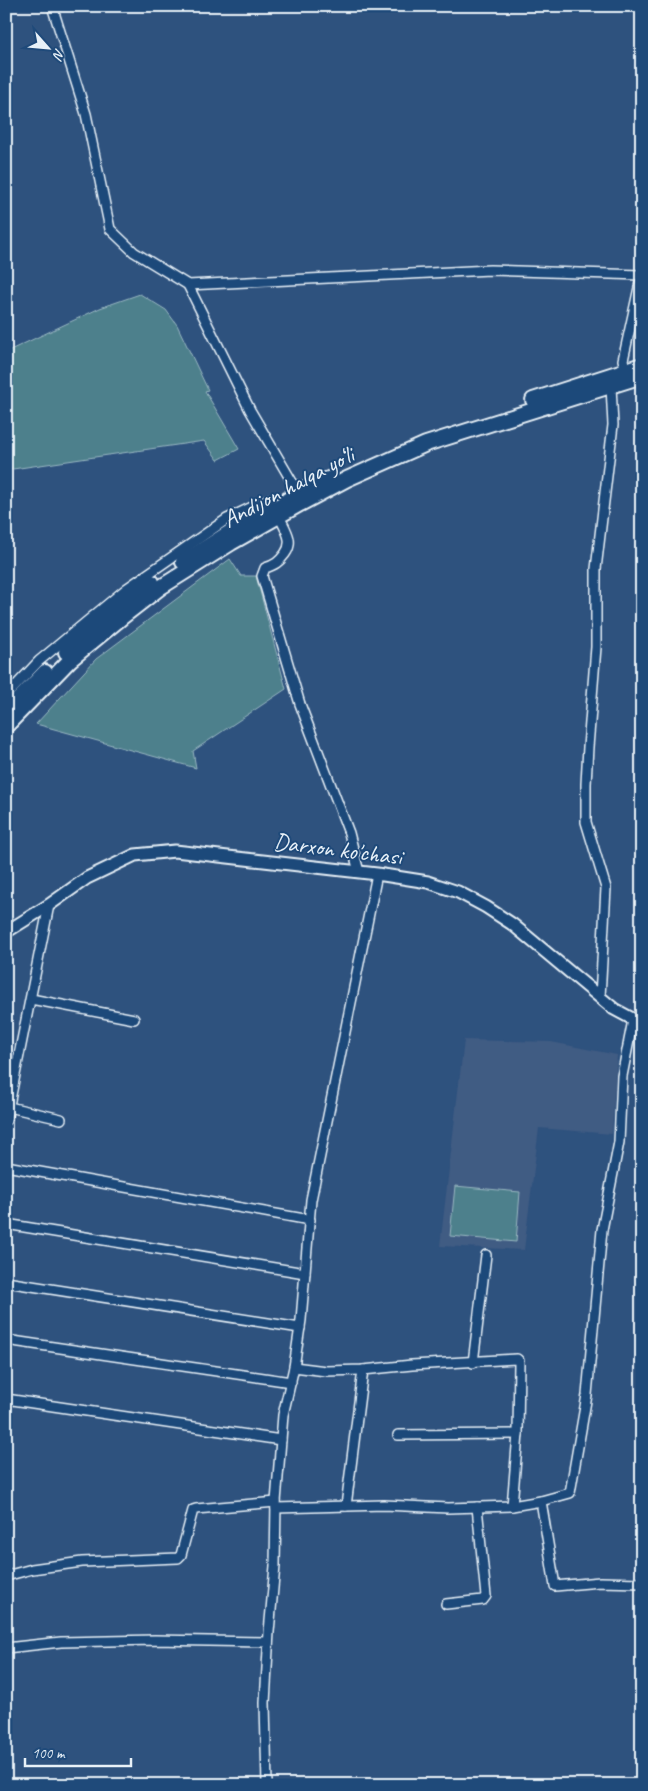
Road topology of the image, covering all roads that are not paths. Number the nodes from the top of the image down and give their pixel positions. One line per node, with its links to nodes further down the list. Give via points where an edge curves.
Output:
1 (52, 6): 3 (street, via 86,114 110,230 134,252)
2 (642, 275): 3 (street, via 490,270); 5 (street, via 623,360)
3 (188, 285): 8 (street, via 242,396)
4 (642, 365): 5 (highway, Andijon halqa yo‘li)
5 (626, 370): 8 (highway, Andijon halqa yo‘li, via 419,438)
6 (642, 376): 7 (highway, Andijon halqa yo‘li)
7 (611, 386): 10 (highway, Andijon halqa yo‘li, via 412,449); 18 (street, via 613,425 596,569 596,646 586,784 586,822 606,888)
8 (298, 492): 10 (highway, Andijon halqa yo‘li)
9 (268, 500): 10 (highway); 11 (street, via 227,519 126,589 39,661)
10 (280, 510): 12 (highway, Andijon halqa yo‘li, via 246,522 206,546 107,615); 13 (highway, Andijon halqa yo‘li, via 195,564 121,618 71,659); 14 (street, via 290,546 277,564 265,568 262,576 300,704 349,833)
11 (6, 696)
12 (6, 712)
13 (6, 726)
14 (359, 872): 15 (main road, Darxon ko'chasi); 16 (main road, Darxon ko'chasi, via 175,851 135,855 87,878)
15 (377, 874): 18 (main road, Darxon ko'chasi, via 428,882 458,892 486,907 512,924); 26 (street, via 311,1200)
16 (49, 905): 17 (main road, Darxon ko'chasi); 19 (street)
17 (6, 932)
18 (600, 998): 21 (main road, Darxon ko'chasi)
19 (31, 999): 20 (street); 22 (street)
20 (134, 1019)
21 (637, 1022): 41 (street, via 622,1076 619,1142 602,1230 587,1395 570,1493)
22 (9, 1107): 23 (street); 24 (street)
23 (61, 1119)
24 (6, 1120)
25 (6, 1166): 26 (street)
26 (310, 1220): 29 (street)
27 (6, 1224): 29 (street)
28 (486, 1255): 33 (street)
29 (305, 1273): 31 (street)
30 (6, 1282): 31 (street)
31 (300, 1328): 34 (street)
32 (6, 1340): 36 (street)
33 (473, 1363): 35 (street); 38 (street, via 519,1361)
34 (294, 1366): 35 (street, via 326,1371); 36 (street)
35 (363, 1370): 43 (street)
36 (291, 1382): 40 (street)
37 (6, 1399): 40 (street)
38 (518, 1434): 39 (street); 44 (street)
39 (398, 1435)
40 (281, 1440): 42 (street)
41 (541, 1501): 44 (street); 47 (street, via 555,1586)
42 (276, 1505): 43 (street); 46 (street, via 193,1510 178,1558 82,1562); 49 (street, via 275,1566)
43 (346, 1506): 45 (street)
44 (512, 1506): 45 (street)
45 (477, 1507): 48 (street, via 486,1597 480,1601)
46 (6, 1576)
47 (642, 1583)
48 (446, 1604)
49 (268, 1642): 50 (street, via 89,1641); 51 (street, via 265,1703)
50 (6, 1648)
51 (267, 1785)

